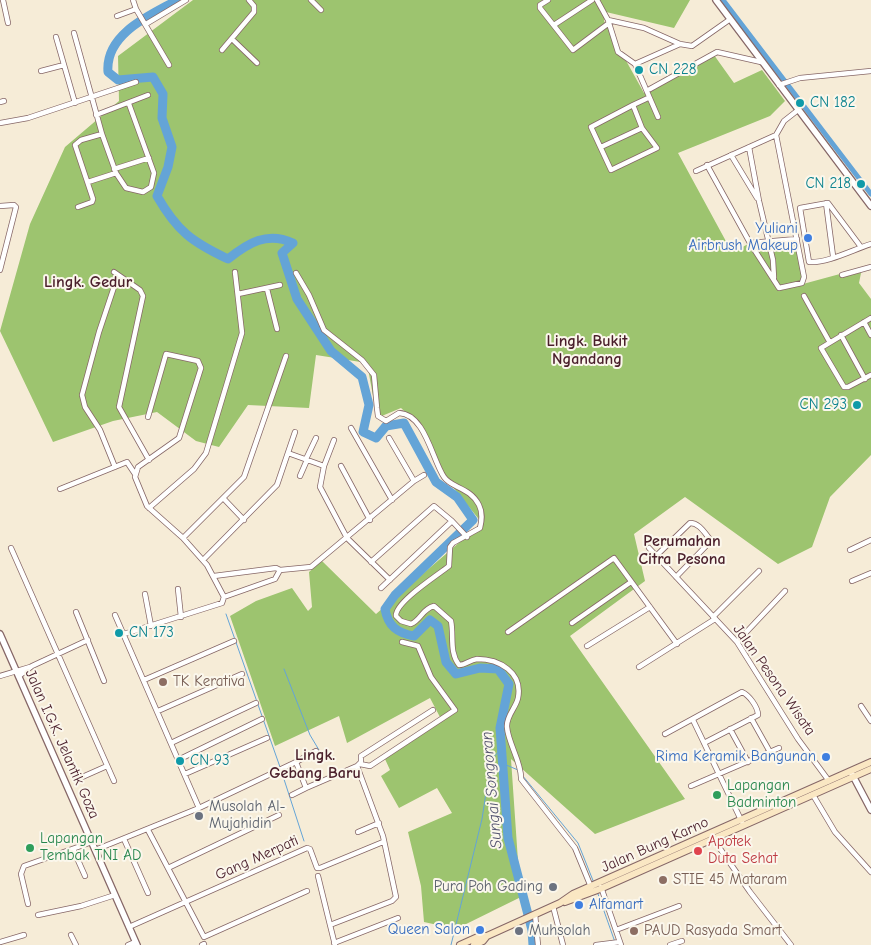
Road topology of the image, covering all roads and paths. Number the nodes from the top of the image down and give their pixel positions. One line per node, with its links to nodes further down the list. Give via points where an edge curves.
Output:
1 (3, 0): 16 (street)
2 (133, 0): 11 (street)
3 (186, 0): 15 (street)
4 (249, 0): 20 (street, via 254,12)
5 (311, 0): 10 (street)
6 (548, 0): 17 (street, via 540,7)
7 (592, 0): 17 (street)
8 (597, 0): 14 (street)
9 (716, 0): 13 (street)
10 (321, 10)
11 (137, 11): 12 (street); 15 (street)
12 (117, 16)
13 (729, 20): 21 (street, via 695,45); 23 (street)
14 (609, 21): 17 (street, via 574,50); 21 (street, via 644,28); 25 (street, via 618,52)
15 (145, 22): 27 (street)
16 (8, 23)
17 (554, 26)
18 (74, 33): 34 (street)
19 (56, 37): 26 (street)
20 (232, 39): 22 (street); 24 (street)
21 (680, 44): 25 (street)
22 (222, 50)
23 (761, 62): 31 (street); 32 (street, via 717,52)
24 (257, 63)
25 (635, 64): 35 (street)
26 (64, 65): 28 (street); 36 (street)
27 (170, 65)
28 (41, 71)
29 (871, 71): 31 (street, via 793,80)
30 (136, 82): 34 (street)
31 (780, 85): 39 (street)
32 (650, 89)
33 (148, 95): 37 (street)
34 (92, 97): 36 (street); 40 (street)
35 (648, 98): 38 (street); 41 (street)
36 (75, 103): 42 (street)
37 (129, 104): 40 (street); 49 (street)
38 (633, 105): 43 (street); 46 (street, via 591,127)
39 (798, 110): 45 (street, via 784,121); 57 (street)
40 (96, 115): 44 (street)
41 (658, 117)
42 (0, 123)
43 (642, 128): 46 (street); 46 (street, via 657,148 613,171)
44 (102, 134): 52 (street); 53 (street, via 75,145)
45 (776, 135): 47 (street); 59 (street)
46 (601, 147)
47 (749, 147): 48 (street); 54 (street)
48 (731, 155): 50 (street); 54 (street)
49 (148, 158): 52 (street); 52 (street, via 154,179 148,190 143,192 126,188)
50 (707, 165): 51 (street); 61 (street)
51 (696, 170)
52 (115, 171): 53 (street)
53 (88, 182): 58 (street, via 93,201)
54 (759, 202): 60 (street)
55 (826, 203): 63 (street); 64 (street); 64 (street, via 802,206 800,210 808,261 812,263)
56 (0, 206): 66 (street, via 15,206 16,209)
57 (871, 206)
58 (78, 208)
59 (797, 239): 60 (street); 70 (street, via 804,282 782,289)
60 (770, 241): 61 (street); 70 (street)
61 (750, 243): 70 (street)
62 (871, 244): 63 (street)
63 (861, 247): 64 (street)
64 (833, 256)
65 (871, 267): 69 (street)
66 (0, 270)
67 (235, 272): 73 (street)
68 (296, 273): 107 (street, via 328,336 362,360 374,375 376,408 381,419 386,421 399,413 422,427 444,479 466,490 479,504 480,528)
69 (842, 275)
70 (774, 278)
71 (280, 286): 72 (street)
72 (267, 289): 73 (street); 77 (street)
73 (238, 294): 103 (street, via 241,340 206,452 194,469)
74 (804, 296): 80 (street)
75 (871, 318): 76 (street)
76 (864, 322): 78 (street); 79 (street)
77 (277, 329)
78 (841, 335): 80 (street); 83 (street)
79 (871, 335)
80 (829, 341): 83 (street, via 821,349 842,386 848,387)
81 (286, 356): 101 (street, via 244,477)
82 (871, 375): 83 (street)
83 (865, 379)
84 (148, 417): 92 (street, via 166,354 199,362 201,368 179,438)
85 (351, 428): 102 (street)
86 (295, 432): 90 (street)
87 (316, 438): 91 (street)
88 (389, 438): 99 (street)
89 (334, 440): 93 (street)
90 (288, 453): 91 (street); 104 (street, via 280,480)
91 (306, 459): 93 (street); 98 (street)
92 (149, 460): 95 (street, via 119,407 143,294 116,274 82,395); 97 (street, via 138,467)
93 (324, 466): 109 (street, via 320,487)
94 (341, 466): 105 (street)
95 (115, 467): 97 (street, via 128,462); 100 (street)
96 (424, 475): 99 (street)
97 (135, 476): 103 (street)
98 (300, 476)
99 (414, 481): 102 (street)
100 (60, 489)
101 (224, 500): 104 (street); 108 (street)
102 (392, 500): 105 (street)
103 (149, 508): 108 (street)
104 (244, 520): 115 (street)
105 (370, 520): 109 (street)
106 (452, 521): 107 (street); 116 (street, via 434,506); 122 (street)
107 (466, 536): 205 (street, via 450,547 449,566 409,598 396,616 400,621 411,624 424,610 434,606 451,621 451,642 459,665 476,659 506,666 518,690 507,729 521,774 575,848)
108 (183, 538): 115 (street)
109 (347, 538): 116 (street); 117 (street, via 311,567)
110 (871, 540): 113 (street)
111 (11, 548): 146 (street)
112 (649, 548): 114 (street, Jalan Pesona Wisata)
113 (850, 550)
114 (657, 555): 121 (street, Jalan Pesona Wisata); 121 (street, via 690,523 707,534 708,543)
115 (203, 560): 120 (street)
116 (371, 562): 122 (street)
117 (280, 570): 120 (street); 129 (street, via 275,579)
118 (759, 571): 134 (street)
119 (871, 573): 123 (street)
120 (214, 575): 129 (street)
121 (676, 577): 134 (street, Jalan Pesona Wisata)
122 (390, 580): 125 (street)
123 (852, 581)
124 (631, 582): 130 (street); 135 (street); 137 (street, via 611,558)
125 (381, 588)
126 (178, 589): 133 (street)
127 (785, 590): 143 (street)
128 (144, 594): 136 (street)
129 (224, 597): 133 (street, via 222,603)
130 (650, 607): 144 (street); 145 (street)
131 (76, 612): 140 (street)
132 (115, 615): 139 (street)
133 (181, 617): 136 (street)
134 (714, 618): 143 (street, Jalan Pesona Wisata); 144 (street)
135 (572, 623)
136 (151, 626): 139 (street)
137 (508, 632)
138 (0, 634): 149 (street, Jalan I.G.K. Jelantik Goza)
139 (124, 634): 153 (street)
140 (88, 640): 146 (street); 154 (street)
141 (234, 641): 153 (street)
142 (402, 642): 175 (street, via 418,646 431,677 456,710 370,766)
143 (737, 642): 183 (street, Jalan Pesona Wisata)
144 (677, 644): 148 (street)
145 (587, 646)
146 (58, 653): 147 (street); 176 (street)
147 (32, 666): 149 (street); 152 (street)
148 (639, 668)
149 (16, 670): 151 (street); 152 (street, Jalan I.G.K. Jelantik Goza)
150 (242, 674): 158 (street)
151 (0, 676)
152 (19, 676): 197 (street, Jalan I.G.K. Jelantik Goza)
153 (144, 680): 158 (street)
154 (104, 681)
155 (256, 703): 166 (street)
156 (861, 706): 162 (street)
157 (433, 710): 175 (street, via 361,754)
158 (158, 711): 166 (street)
159 (751, 718): 161 (street, via 758,712 742,692); 163 (street); 170 (street)
160 (262, 719): 171 (street)
161 (692, 720): 164 (street); 167 (street)
162 (871, 721)
163 (730, 729): 167 (street); 173 (street)
164 (665, 734)
165 (267, 738): 178 (street)
166 (171, 743): 171 (street)
167 (704, 743): 179 (street)
168 (778, 748): 170 (street)
169 (316, 751): 172 (street)
170 (770, 752): 173 (street)
171 (178, 760): 178 (street)
172 (296, 762): 185 (street); 188 (street)
173 (748, 762): 179 (street)
174 (871, 762): 180 (main road)
175 (358, 765): 185 (street); 191 (street)
176 (107, 766): 181 (street); 182 (street)
177 (871, 769): 180 (main road)
178 (185, 774): 188 (street)
179 (720, 775): 184 (street); 192 (street)
180 (852, 775): 183 (main road); 189 (street)
181 (80, 778)
182 (114, 781)
183 (830, 784): 187 (main road); 192 (main road)
184 (692, 786)
185 (306, 788): 186 (street)
186 (292, 795)
187 (813, 795): 192 (main road); 202 (street, via 834,832)
188 (199, 808): 193 (street)
189 (871, 810)
190 (279, 816): 201 (street)
191 (379, 823): 194 (street); 198 (street)
192 (742, 823): 195 (main road, Jalan Bung Karno)
193 (148, 830): 196 (street); 201 (street)
194 (358, 832)
195 (712, 836): 205 (main road, Jalan Bung Karno); 235 (street)
196 (124, 839): 200 (street); 207 (street)
197 (92, 842): 199 (street); 200 (street, Jalan I.G.K. Jelantik Goza)
198 (383, 842): 209 (street, Gang Merpati, via 320,868 317,868 307,848); 216 (street, via 396,892 394,900)
199 (73, 849): 203 (street); 210 (street, via 22,869)
200 (95, 850): 208 (street, Jalan I.G.K. Jelantik Goza)
201 (168, 868): 209 (street)
202 (871, 872)
203 (85, 876)
204 (318, 876): 216 (street)
205 (597, 887): 211 (main road, Jalan Bung Karno); 218 (street)
206 (306, 891): 209 (street, via 204,937)
207 (148, 894)
208 (115, 895): 214 (street); 217 (street, Jalan I.G.K. Jelantik Goza)
209 (188, 902): 217 (street, Gang Merpati)
210 (28, 904)
211 (557, 904): 213 (main road); 232 (street)
212 (679, 906): 218 (street)
213 (534, 914): 221 (main road); 231 (street)
214 (38, 915)
215 (398, 918): 226 (street)
216 (330, 925): 226 (street)
217 (129, 927): 224 (street, Jalan I.G.K. Jelantik Goza)
218 (616, 930): 225 (street)
219 (24, 935): 223 (street)
220 (71, 936): 227 (street)
221 (487, 936): 229 (main road); 230 (main road)
222 (682, 941): 234 (street)
223 (0, 942)
224 (136, 943): 228 (street)
225 (617, 943): 233 (street)
226 (334, 944)
227 (76, 945)
228 (128, 945)
229 (460, 945)
230 (474, 945)
231 (538, 945)
232 (563, 945)
233 (596, 945)
234 (670, 945)
235 (791, 945)

